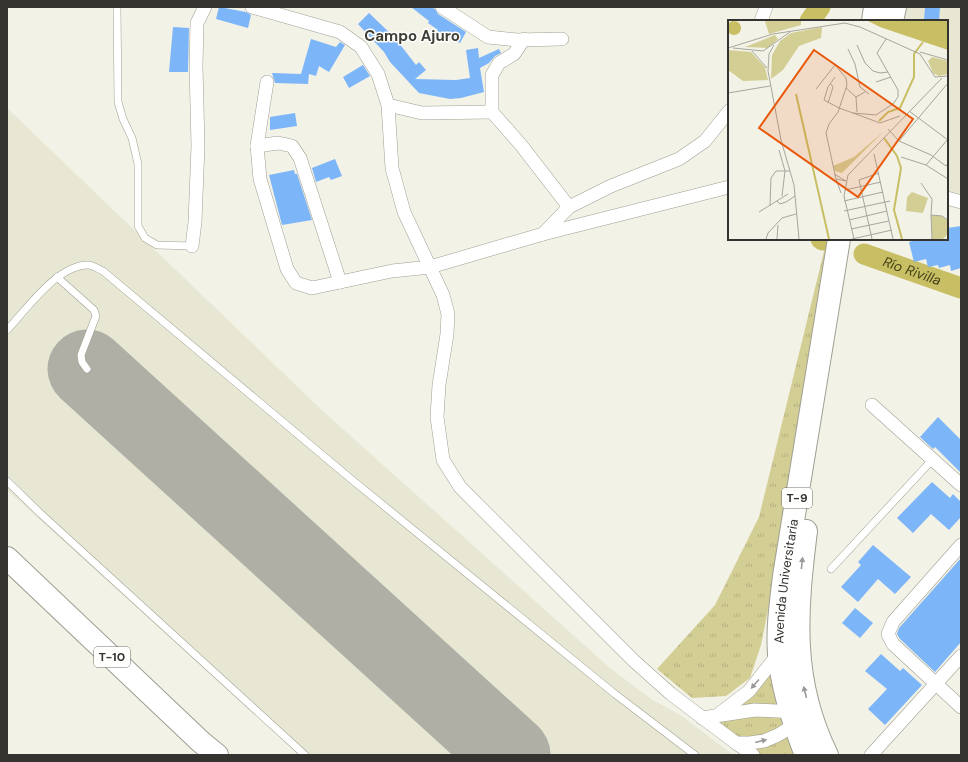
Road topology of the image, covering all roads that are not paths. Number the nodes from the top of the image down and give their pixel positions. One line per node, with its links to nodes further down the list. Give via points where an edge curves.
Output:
1 (117, 7): 25 (lane, via 118,102 132,138 138,164 138,226 145,238 156,245)
2 (205, 7): 25 (street, via 197,23 198,146)
3 (252, 7): 14 (street, via 340,32 361,48 374,67)
4 (442, 7): 11 (street, via 488,37)
5 (766, 7): 8 (street)
6 (875, 7): 9 (highway)
7 (894, 7): 10 (highway)
8 (761, 20)
9 (872, 20)
10 (892, 20)
11 (524, 39): 12 (street); 15 (street, via 514,54 499,63 492,74)
12 (562, 39)
13 (267, 82): 17 (street)
14 (388, 105): 15 (street, via 422,113); 26 (street, via 394,175 404,212)
15 (492, 112): 21 (street, via 521,145)
16 (728, 112): 21 (street, via 705,141 679,159 611,186)
17 (257, 146): 28 (street, via 278,143 292,146 300,158); 28 (street, via 260,179 287,269 296,283 312,288)
18 (728, 187): 22 (street)
19 (948, 198): 20 (street)
20 (961, 202)
21 (568, 207): 22 (street)
22 (542, 234): 26 (street)
23 (839, 240): 38 (highway, Avenida Universitaria / T-9, via 784,576 779,621)
24 (852, 240): 43 (highway, Avenida Universitaria / T-9, one-way to 24, via 797,625 806,523)
25 (192, 246)
26 (430, 267): 28 (street, via 392,271); 44 (street, via 443,295 448,314 437,417 443,460 460,488 524,553 634,661)
27 (57, 277): 29 (lane); 30 (lane, via 94,310 96,316 81,355); 48 (lane, via 76,267 90,265 103,271 375,498 615,694)
28 (340, 282)
29 (7, 330)
30 (87, 369)
31 (872, 405): 32 (street)
32 (932, 459): 34 (street); 37 (lane)
33 (7, 481): 47 (lane)
34 (961, 485)
35 (961, 545): 40 (street, via 893,622 888,634 893,644)
36 (7, 558): 46 (highway, T-10)
37 (830, 569)
38 (779, 653): 42 (street, one-way to 42, via 749,691); 43 (highway, Avenida Universitaria / T-9, via 782,682)
39 (961, 656): 40 (street)
40 (936, 684): 41 (street); 52 (street)
41 (961, 707)
42 (716, 717): 43 (street, via 755,710); 44 (street)
43 (798, 717): 45 (street, one-way to 43, via 764,741); 50 (highway, Avenida Universitaria / T-9); 51 (highway, Avenida Universitaria / T-9)
44 (702, 718): 45 (street)
45 (736, 743): 49 (street)
46 (217, 755)
47 (305, 755)
48 (695, 755)
49 (753, 755)
50 (806, 755)
51 (827, 755)
52 (871, 755)

